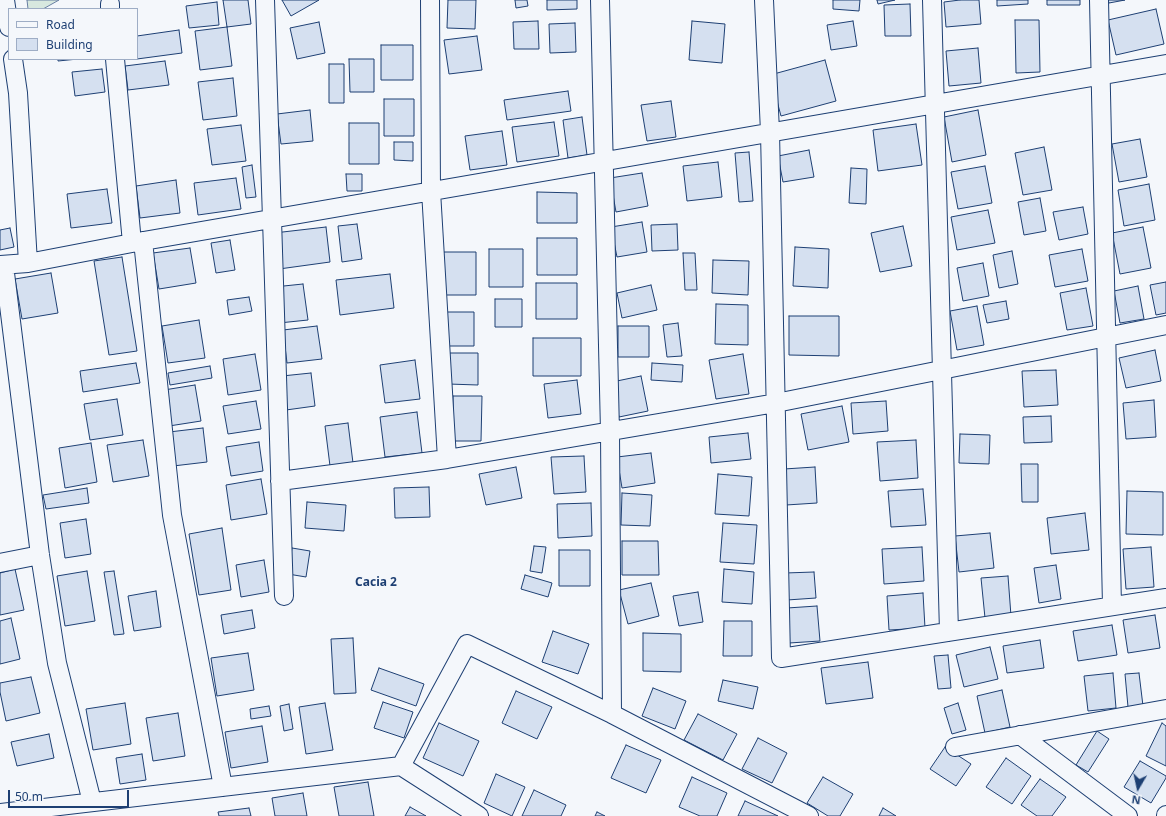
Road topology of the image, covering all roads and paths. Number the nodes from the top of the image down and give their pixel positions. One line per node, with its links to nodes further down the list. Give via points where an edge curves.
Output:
1 (5, 0): 8 (street)
2 (265, 0): 17 (street)
3 (430, 0): 16 (street)
4 (600, 0): 15 (street)
5 (764, 0): 14 (street)
6 (932, 0): 13 (street)
7 (1099, 0): 12 (street)
8 (8, 21)
9 (13, 60): 19 (street, via 18,93)
10 (115, 60): 18 (street)
11 (1166, 64): 12 (street)
12 (1101, 75): 13 (street); 22 (street)
13 (935, 104): 14 (street); 23 (street)
14 (770, 132): 15 (street); 24 (street)
15 (604, 161): 16 (street); 25 (street)
16 (431, 191): 17 (street); 26 (street)
17 (272, 219): 18 (street); 27 (street)
18 (137, 242): 19 (street); 39 (street, via 172,515)
19 (28, 263): 20 (street)
20 (2, 265): 28 (street)
21 (1166, 325): 22 (street)
22 (1106, 337): 23 (street); 32 (street)
23 (942, 370): 24 (street); 33 (street)
24 (776, 403): 25 (street); 33 (street, via 781,658)
25 (610, 432): 26 (street); 35 (street)
26 (447, 459): 27 (street)
27 (280, 481): 30 (street)
28 (40, 555): 29 (street); 40 (street, via 57,663)
29 (0, 563)
30 (284, 596)
31 (1166, 598): 32 (street)
32 (1112, 606): 33 (street)
33 (949, 632)
34 (1166, 709): 36 (street)
35 (612, 714): 38 (street, via 467,644); 43 (street)
36 (1020, 735): 37 (street); 44 (street)
37 (955, 747)
38 (401, 766): 39 (street); 42 (street)
39 (223, 787): 40 (street)
40 (92, 802): 41 (street)
41 (0, 813)
42 (479, 816)
43 (809, 816)
44 (1128, 816)

